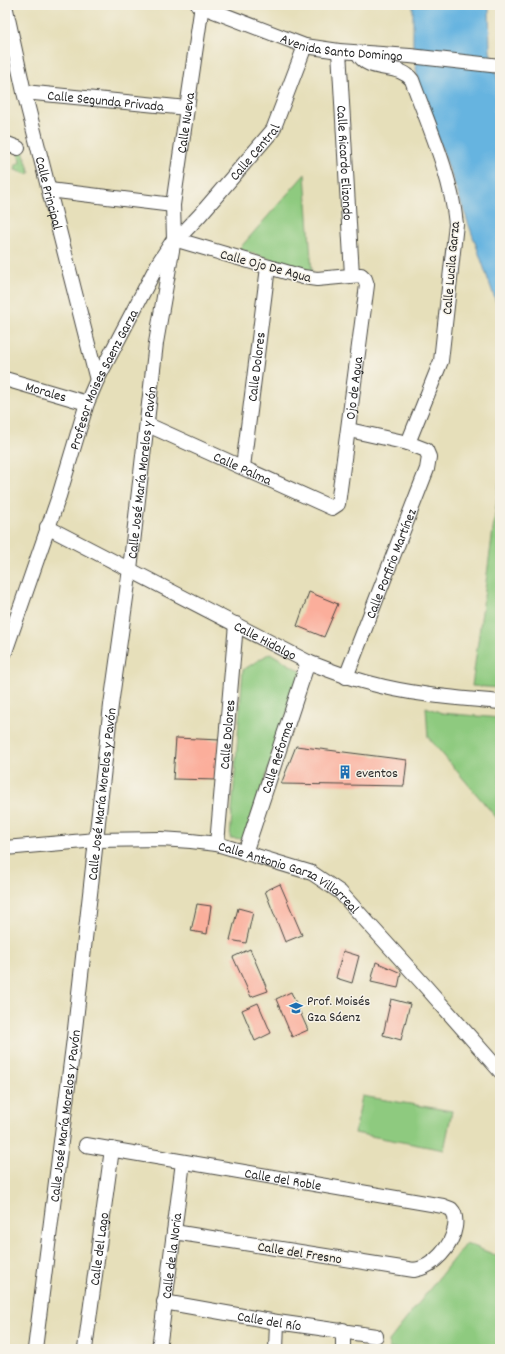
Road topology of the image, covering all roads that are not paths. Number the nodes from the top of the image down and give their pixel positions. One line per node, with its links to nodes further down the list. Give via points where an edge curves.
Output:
1 (5, 5): 8 (street, Calle Principal)
2 (200, 5): 3 (street, Avenida Santo Domingo); 9 (street, Calle Nueva)
3 (219, 9): 4 (street, Avenida Santo Domingo)
4 (305, 46): 5 (street, Avenida Santo Domingo); 12 (street, Calle Central, via 273,130 195,220)
5 (339, 51): 6 (street, Avenida Santo Domingo); 14 (street, Calle Ricardo Elizondo)
6 (358, 53): 7 (street, Avenida Santo Domingo); 20 (street, Calle Lucila Garza, via 366,63 406,73 412,80 454,202 456,224 440,361)
7 (496, 65)
8 (24, 92): 9 (street, Calle Segunda Privada); 10 (street, Calle Principal)
9 (186, 108): 11 (street, Calle Nueva)
10 (49, 190): 11 (street); 16 (street, Calle Principal)
11 (173, 205): 12 (street, Calle Nueva)
12 (174, 239): 13 (street, Calle Ojo De Agua); 16 (street, Profesor Moises Saenz Garza, via 159,262); 18 (street, Calle José María Morelos y Pavón, via 156,343)
13 (268, 267): 14 (street, Calle Ojo De Agua, via 317,279); 21 (street, Calle Dolores)
14 (356, 275): 19 (street, Ojo de Agua, via 365,279 367,285)
15 (5, 379): 17 (street, Morales)
16 (97, 380): 17 (street, Profesor Moises Saenz Garza)
17 (87, 403): 23 (street, Profesor Moises Saenz Garza)
18 (148, 425): 21 (street, Calle Palma); 24 (street, Calle José María Morelos y Pavón)
19 (349, 430): 20 (street); 22 (street, Ojo de Agua)
20 (408, 443): 28 (street, Calle Porfirio Martínez, via 426,450 429,457 427,469)
21 (243, 467): 22 (street, Calle Palma, via 332,508)
22 (338, 504)
23 (47, 527): 24 (street, Calle Hidalgo); 26 (street, Profesor Moises Saenz Garza)
24 (130, 569): 25 (street, Calle Hidalgo); 30 (street, Calle José María Morelos y Pavón)
25 (236, 624): 27 (street, Calle Hidalgo); 31 (street, Calle Dolores)
26 (5, 652)
27 (308, 662): 28 (street, Calle Hidalgo); 33 (street, Calle Reforma)
28 (346, 677): 29 (street, Calle Hidalgo, via 431,696)
29 (500, 702)
30 (96, 840): 31 (street, Calle Antonio Garza Villarreal, via 162,839); 32 (street, Calle Antonio Garza Villarreal); 45 (street, Calle José María Morelos y Pavón)
31 (217, 844): 33 (street, Calle Antonio Garza Villarreal)
32 (5, 848)
33 (245, 853): 34 (street, Calle Antonio Garza Villarreal, via 312,873 340,892)
34 (500, 1071)
35 (86, 1145): 36 (street, Calle del Roble)
36 (112, 1149): 37 (street, Calle del Roble); 46 (street, Calle del Lago)
37 (183, 1162): 38 (street, Calle de la Noria); 39 (street, Calle del Roble, via 443,1206 454,1211 452,1240 441,1254)
38 (174, 1232): 39 (street, Calle del Fresno, via 400,1269 414,1270); 40 (street, Calle de la Noria)
39 (426, 1266)
40 (164, 1302): 41 (street, Calle del Río); 44 (street, Calle de la Noria)
41 (277, 1322): 42 (street, Calle del Río); 47 (street)
42 (343, 1330): 43 (street, Calle del Río); 48 (street)
43 (376, 1336)
44 (163, 1348)
45 (35, 1349)
46 (85, 1349)
47 (276, 1349)
48 (343, 1349)

